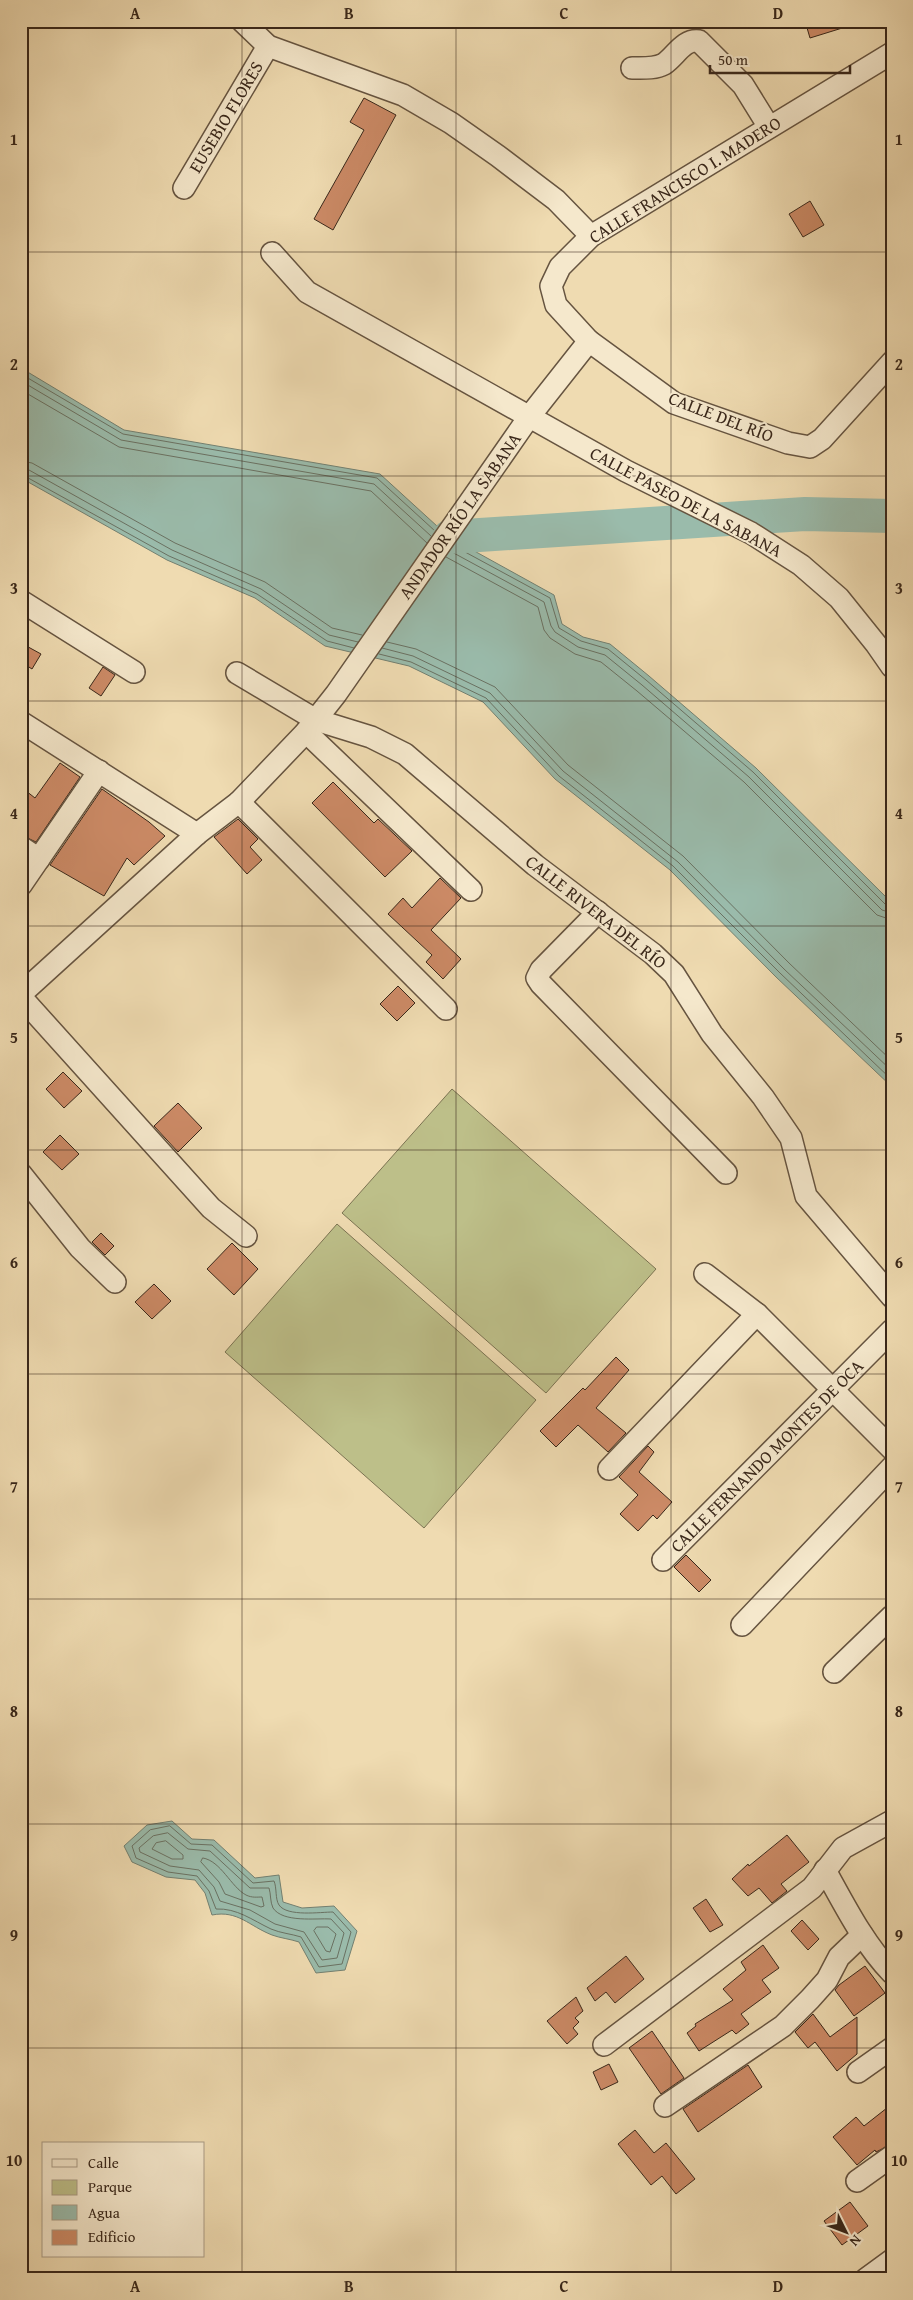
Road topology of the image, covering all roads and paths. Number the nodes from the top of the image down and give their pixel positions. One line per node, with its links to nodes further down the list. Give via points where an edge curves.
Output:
1 (242, 21): 2 (street)
2 (268, 46): 6 (street, EUSEBIO FLORES); 7 (street, via 403,95 452,123 556,200)
3 (892, 53): 5 (street, CALLE FRANCISCO I. MADERO)
4 (632, 68): 5 (street, via 657,67 692,40 699,41 743,85)
5 (769, 127): 7 (street, CALLE FRANCISCO I. MADERO)
6 (184, 188)
7 (591, 236): 9 (street, CALLE FRANCISCO I. MADERO, via 560,267 551,286 556,305)
8 (272, 253): 11 (street, CALLE PASEO DE LA SABANA, via 307,292)
9 (589, 341): 10 (street, CALLE DEL RÍO, via 674,403 788,443 810,447 822,440); 11 (street, ANDADOR RÍO LA SABANA)
10 (892, 362)
11 (529, 417): 13 (street, CALLE PASEO DE LA SABANA, via 626,471 751,533 801,565 839,598); 17 (street, ANDADOR RÍO LA SABANA)
12 (21, 601): 14 (street)
13 (892, 667)
14 (134, 672)
15 (237, 673): 17 (street)
16 (21, 722): 18 (street)
17 (311, 726): 19 (street, ANDADOR RÍO LA SABANA); 24 (street); 25 (street, CALLE RIVERA DEL RÍO, via 372,737 405,754 535,865)
18 (99, 771): 20 (street); 22 (street)
19 (238, 802): 20 (street, ANDADOR RÍO LA SABANA); 27 (street)
20 (197, 834): 26 (street, ANDADOR RÍO LA SABANA)
21 (21, 847): 22 (street)
22 (39, 859): 23 (street)
23 (21, 885)
24 (471, 890)
25 (598, 912): 28 (street, via 537,978); 33 (street, CALLE RIVERA DEL RÍO, via 674,974 712,1034 763,1097 791,1138 806,1196)
26 (21, 996): 30 (street, via 211,1208)
27 (446, 1009)
28 (726, 1173)
29 (21, 1174): 32 (street, via 80,1248)
30 (246, 1236)
31 (704, 1274): 34 (street)
32 (115, 1282)
33 (892, 1297)
34 (757, 1314): 36 (street); 39 (street)
35 (892, 1330): 36 (street, CALLE FERNANDO MONTES DE OCA)
36 (833, 1390): 37 (street); 40 (street, CALLE FERNANDO MONTES DE OCA)
37 (892, 1449)
38 (892, 1467): 42 (street)
39 (609, 1468)
40 (662, 1560)
41 (892, 1616): 43 (street)
42 (742, 1625)
43 (834, 1672)
44 (892, 1821): 45 (street, via 843,1848)
45 (825, 1870): 46 (street); 48 (street, via 812,1888)
46 (862, 1935): 47 (street); 51 (street, via 839,1956 827,1980 783,2026)
47 (892, 1973)
48 (604, 2045)
49 (892, 2048): 50 (street)
50 (858, 2072)
51 (665, 2106)
52 (892, 2156): 53 (street)
53 (857, 2181)
54 (892, 2260): 55 (street)
55 (866, 2279)

